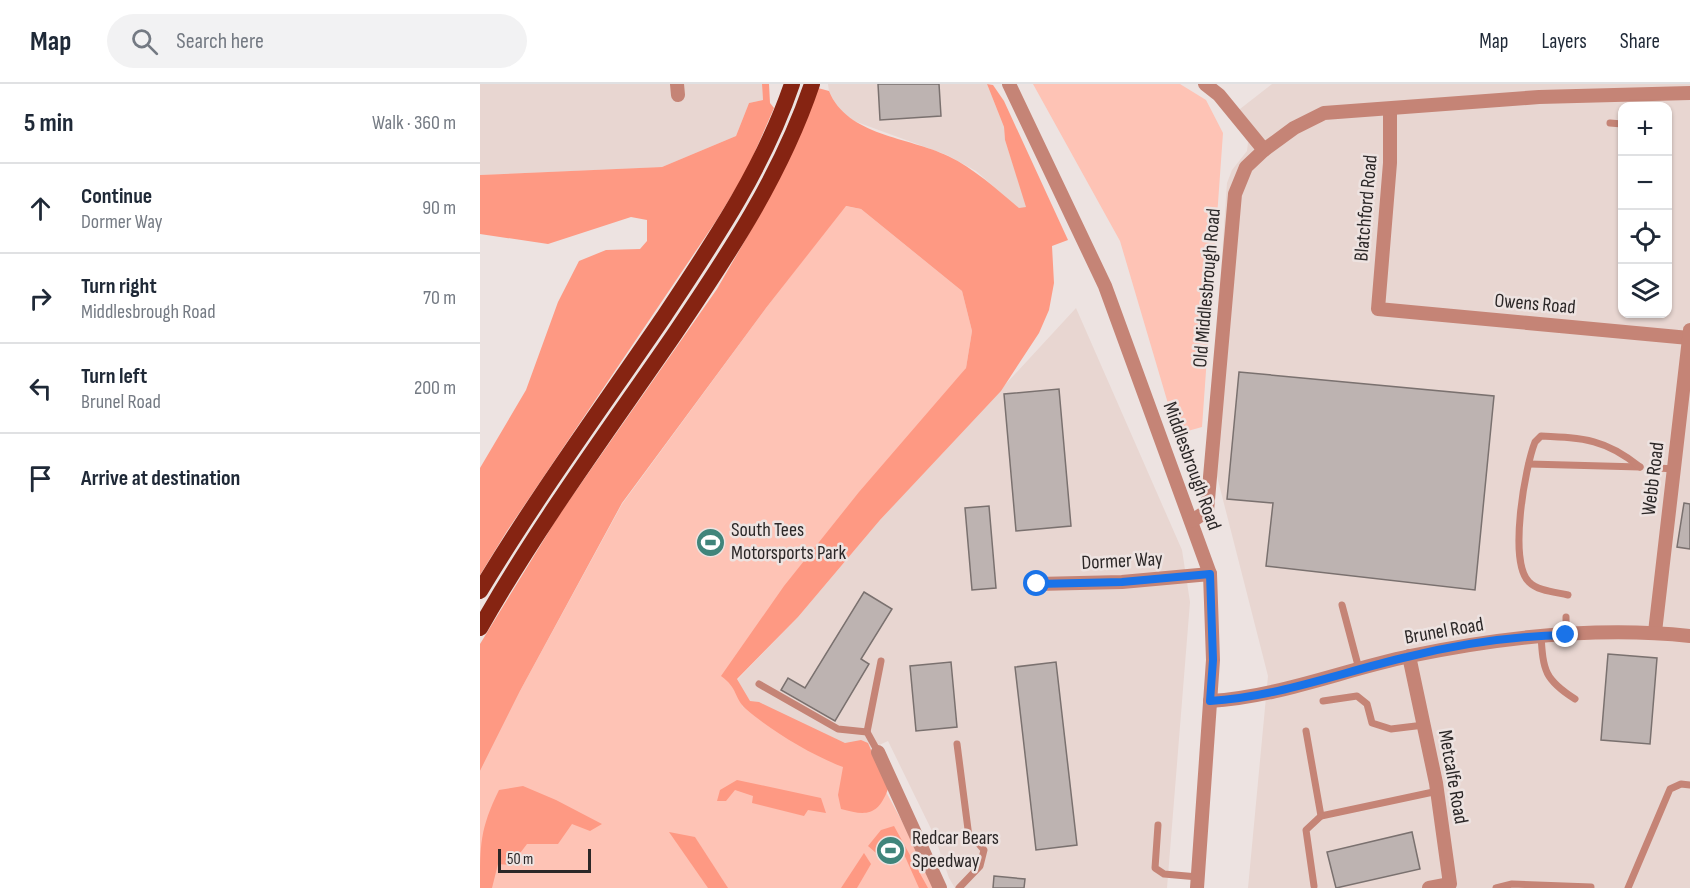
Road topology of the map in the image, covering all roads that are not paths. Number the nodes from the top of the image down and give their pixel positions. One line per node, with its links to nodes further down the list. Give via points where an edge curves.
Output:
1 (792, 84): 19 (highway, via 772,135 719,233)
2 (812, 84): 23 (highway, via 773,177 730,251 553,512)
3 (1009, 84): 16 (street, Middlesbrough Road, via 1105,286)
4 (1208, 85): 10 (street)
5 (1690, 93): 6 (street)
6 (1638, 101): 7 (street, via 1539,98)
7 (1389, 109): 10 (street, via 1324,113); 11 (street, Blatchford Road, via 1390,164)
8 (1610, 123): 9 (lane)
9 (1618, 124)
10 (1264, 150): 16 (street, Old Middlesbrough Road, via 1246,167 1235,194 1207,511)
11 (1378, 309): 12 (street, Owens Road)
12 (1690, 334): 15 (street, Webb Road)
13 (1529, 464): 13 (lane, via 1640,467 1610,446 1591,439 1541,436 1535,442); 20 (lane, via 1519,527 1522,571 1538,588)
14 (1658, 468): 15 (lane)
15 (1674, 469): 24 (street, Webb Road)
16 (1192, 521): 17 (street, Middlesbrough Road)
17 (1210, 574): 18 (street, Dormer Way); 33 (street, Middlesbrough Road)
18 (1037, 584)
19 (480, 591)
20 (1568, 595)
21 (1342, 605): 30 (lane)
22 (1566, 617): 25 (lane)
23 (480, 628)
24 (1655, 632): 25 (street, Brunel Road); 27 (street, Brunel Road)
25 (1566, 635): 26 (street, Brunel Road)
26 (1541, 636): 28 (street, Brunel Road); 32 (lane, via 1542,656 1552,684)
27 (1690, 636)
28 (1409, 656): 30 (street, Brunel Road); 35 (street, Metcalfe Road)
29 (880, 661): 37 (lane)
30 (1359, 669): 33 (street, Brunel Road, via 1241,699)
31 (759, 684): 37 (lane, via 838,729)
32 (1575, 699)
33 (1210, 701): 44 (street, Middlesbrough Road)
34 (1323, 701): 35 (lane, via 1357,696 1367,704 1372,723 1391,729)
35 (1424, 725): 41 (street, Metcalfe Road)
36 (1306, 731): 42 (lane)
37 (867, 732): 39 (lane)
38 (957, 744): 49 (lane, via 969,837 984,850 980,866)
39 (878, 752): 48 (street)
40 (1690, 785): 52 (lane, via 1670,789)
41 (1438, 791): 42 (lane); 46 (street, Metcalfe Road)
42 (1321, 816): 45 (lane, via 1306,830)
43 (1158, 825): 44 (lane, via 1155,868)
44 (1198, 883)
45 (1314, 885)
46 (1450, 886): 50 (street, Metcalfe Road)
47 (1591, 887): 51 (lane, via 1512,884)
48 (940, 888)
49 (958, 888)
50 (1429, 888)
51 (1496, 888)
52 (1628, 888)

